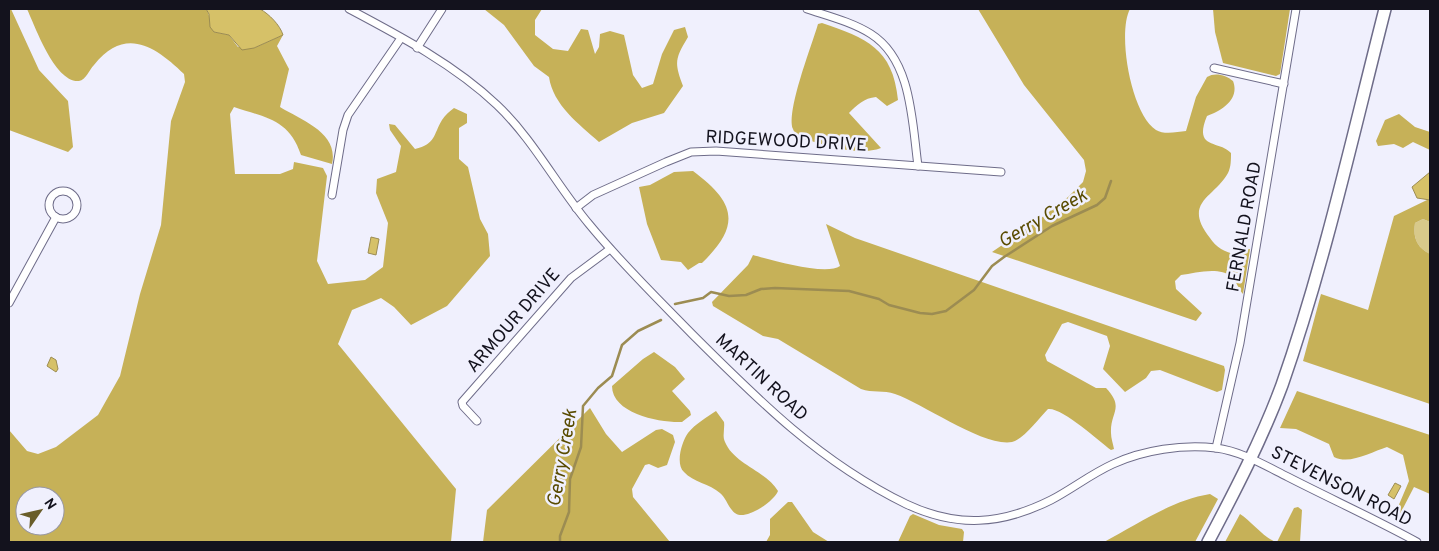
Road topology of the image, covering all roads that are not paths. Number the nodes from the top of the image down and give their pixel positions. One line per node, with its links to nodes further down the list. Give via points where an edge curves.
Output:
1 (349, 9): 6 (street, MARTIN ROAD)
2 (442, 9): 7 (street)
3 (807, 9): 10 (street, via 870,33 892,54 904,81)
4 (1296, 9): 9 (street, FERNALD ROAD)
5 (1385, 9): 19 (main road, via 1325,245 1281,386)
6 (401, 38): 7 (street, MARTIN ROAD); 12 (street, via 356,100 346,120)
7 (417, 48): 13 (street, MARTIN ROAD, via 453,70 500,107)
8 (1214, 68): 9 (street)
9 (1284, 84): 18 (street, FERNALD ROAD, via 1240,343)
10 (918, 166): 11 (street, RIDGEWOOD DRIVE); 13 (street, RIDGEWOOD DRIVE, via 692,152 593,196)
11 (1001, 172)
12 (332, 195)
13 (576, 208): 15 (street, MARTIN ROAD)
14 (56, 218): 14 (street, via 66,219 74,212 76,202 70,194 60,192 52,197 49,206); 16 (street)
15 (610, 249): 17 (street, ARMOUR DRIVE, via 571,278 462,402); 18 (street, MARTIN ROAD, via 734,377 799,435 850,474 939,518 968,522 1008,515 1051,500 1134,456 1180,448)
16 (9, 303)
17 (477, 421)
18 (1216, 448): 19 (street, MARTIN ROAD)
19 (1251, 459): 20 (main road); 21 (street, STEVENSON ROAD)
20 (1208, 542)
21 (1417, 542)

